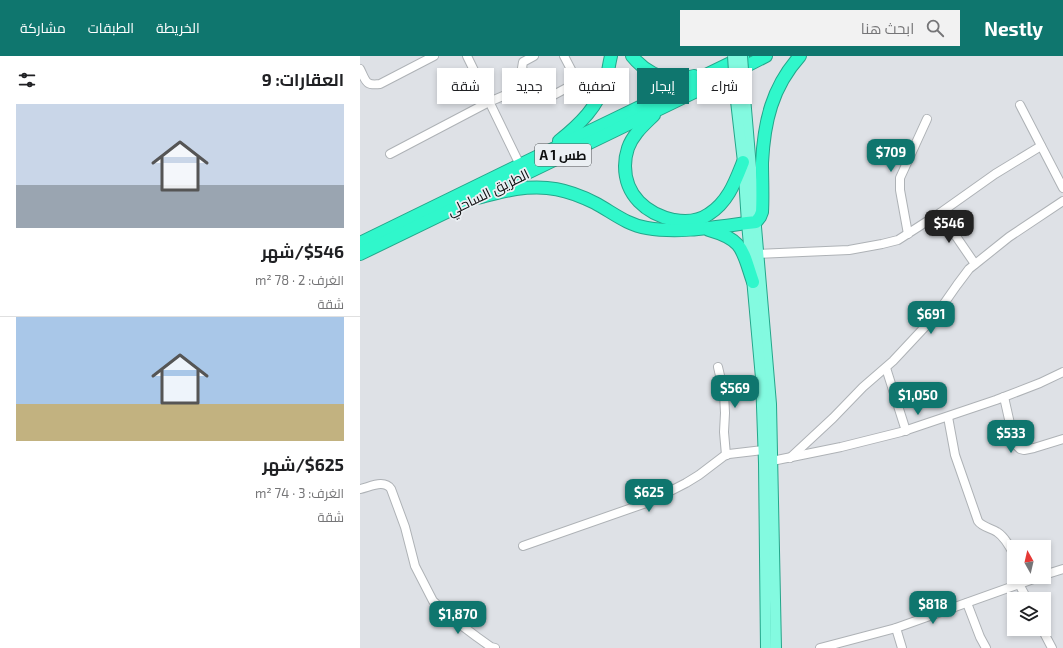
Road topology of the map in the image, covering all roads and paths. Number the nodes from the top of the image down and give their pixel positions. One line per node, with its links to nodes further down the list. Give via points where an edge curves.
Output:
1 (434, 56): 17 (street, via 380,84 371,85 366,82)
2 (467, 56): 12 (street)
3 (534, 56): 13 (street, via 523,62)
4 (564, 56): 20 (street, via 576,83)
5 (611, 56): 30 (highway, via 601,94 591,110 578,125)
6 (632, 56): 18 (highway, via 643,68 667,78 679,79)
7 (733, 56): 15 (main road, bridge)
8 (742, 56): 16 (main road, bridge)
9 (746, 56): 14 (highway, الطريق الساحلي / A 1 طس)
10 (766, 56): 26 (highway, الطريق الساحلي / A 1 طس)
11 (800, 56): 37 (highway, via 781,82 768,113 762,164 762,212 760,217)
12 (473, 68)
13 (522, 68)
14 (722, 68)
15 (735, 68)
16 (742, 68)
17 (360, 69)
18 (697, 75)
19 (697, 80): 30 (highway, الطريق الساحلي / A 1 طس)
20 (556, 94)
21 (485, 104): 29 (street)
22 (490, 104): 32 (street)
23 (741, 104): 31 (main road)
24 (741, 104): 37 (main road)
25 (1020, 104): 28 (street)
26 (660, 108): 31 (highway, via 636,133 629,144 626,156 629,187 641,204 653,213 682,222 708,215 725,199); 34 (highway, الطريق الساحلي / A 1 طس)
27 (927, 119): 39 (street, via 900,178)
28 (1041, 146): 33 (street); 36 (street, via 995,174)
29 (390, 154)
30 (544, 154): 32 (highway, الطريق الساحلي / A 1 طس)
31 (743, 162): 37 (main road)
32 (520, 165): 40 (highway, الطريق الساحلي / A 1 طس)
33 (1063, 188)
34 (477, 198): 38 (highway, via 515,189 548,187 575,194 616,217 645,228); 41 (highway, الطريق الساحلي / A 1 طس)
35 (1063, 201): 43 (street, via 1009,237)
36 (940, 213): 39 (street); 43 (street)
37 (751, 222): 38 (highway); 42 (main road); 44 (main road)
38 (704, 228): 44 (highway, via 721,233 739,245)
39 (908, 234): 42 (street, via 898,240 849,250)
40 (360, 243)
41 (360, 254)
42 (758, 254): 55 (main road, via 771,397)
43 (975, 264): 46 (street, via 956,285 936,315)
44 (753, 282): 52 (main road, via 761,378)
45 (718, 367): 53 (street, via 724,393)
46 (886, 368): 50 (street); 54 (street)
47 (1063, 372): 48 (street)
48 (1004, 397): 49 (street); 51 (street, via 1014,437 1020,449 1034,448)
49 (948, 417): 50 (street); 57 (street, via 955,455 978,521 999,533)
50 (906, 431): 54 (street)
51 (1063, 439)
52 (763, 450): 53 (street); 66 (main road)
53 (726, 455): 58 (street, via 686,483 649,502)
54 (790, 458): 55 (street)
55 (772, 461): 67 (main road)
56 (360, 489): 65 (street, via 380,484 389,486 415,566 433,601 477,637)
57 (1007, 544)
58 (523, 546)
59 (1063, 569): 60 (street)
60 (1051, 573)
61 (1014, 584): 62 (street)
62 (967, 603): 63 (street); 70 (street)
63 (896, 628): 68 (street); 69 (street)
64 (1046, 636): 71 (street)
65 (495, 648)
66 (766, 648)
67 (776, 648)
68 (820, 648)
69 (902, 648)
70 (986, 648)
71 (1052, 648)

